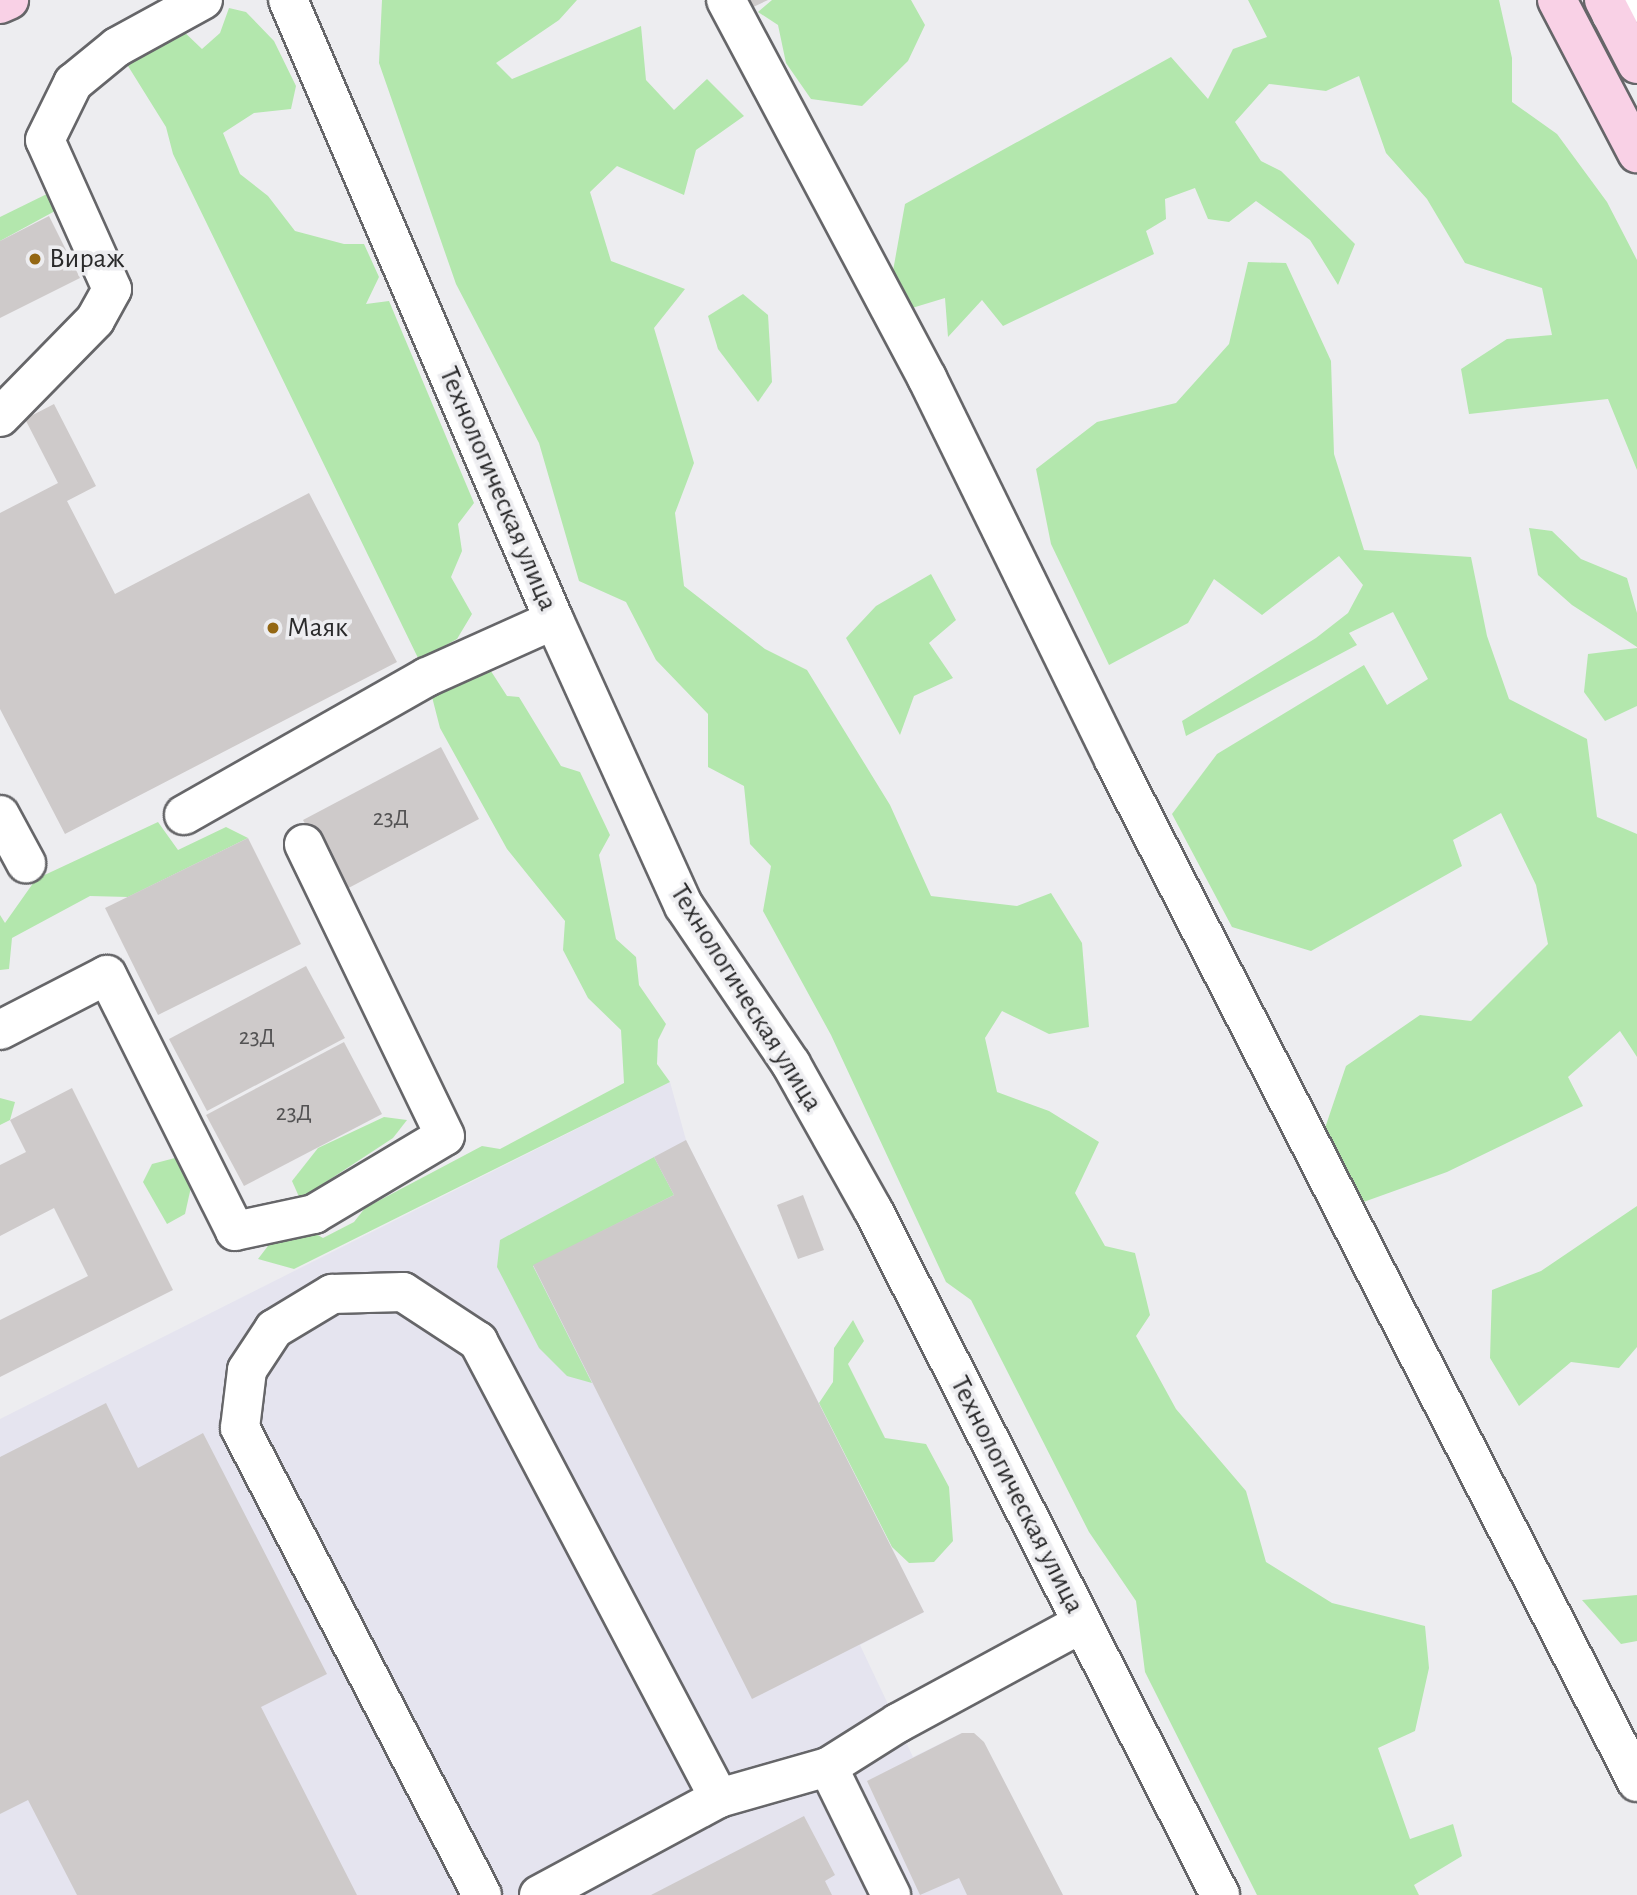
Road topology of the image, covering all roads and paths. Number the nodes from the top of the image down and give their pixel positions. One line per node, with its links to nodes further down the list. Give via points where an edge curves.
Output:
1 (9, 0): 6 (main road)
2 (203, 0): 10 (street, via 117,47 74,83 45,140 112,289 95,320)
3 (288, 0): 11 (street, Технологическая улица)
4 (726, 0): 19 (street, via 927,378 1114,760)
5 (1557, 0): 9 (main road)
6 (0, 4)
7 (1617, 5): 8 (main road)
8 (1637, 64)
9 (1637, 153)
10 (0, 417)
11 (554, 620): 12 (street, via 427,677); 17 (street, Технологическая улица, via 684,906 791,1064 866,1198)
12 (184, 815)
13 (0, 816): 15 (street)
14 (304, 844): 16 (street, via 445,1136 314,1214 236,1231 107,975)
15 (26, 863)
16 (0, 1030)
17 (1082, 1623): 18 (street); 24 (street, Технологическая улица)
18 (828, 1766): 20 (street); 23 (street)
19 (1637, 1782)
20 (719, 1798): 21 (street, via 478,1341 403,1292 332,1294 274,1329 247,1370 240,1428); 22 (street)
21 (482, 1895)
22 (539, 1895)
23 (891, 1895)
24 (1220, 1895)

